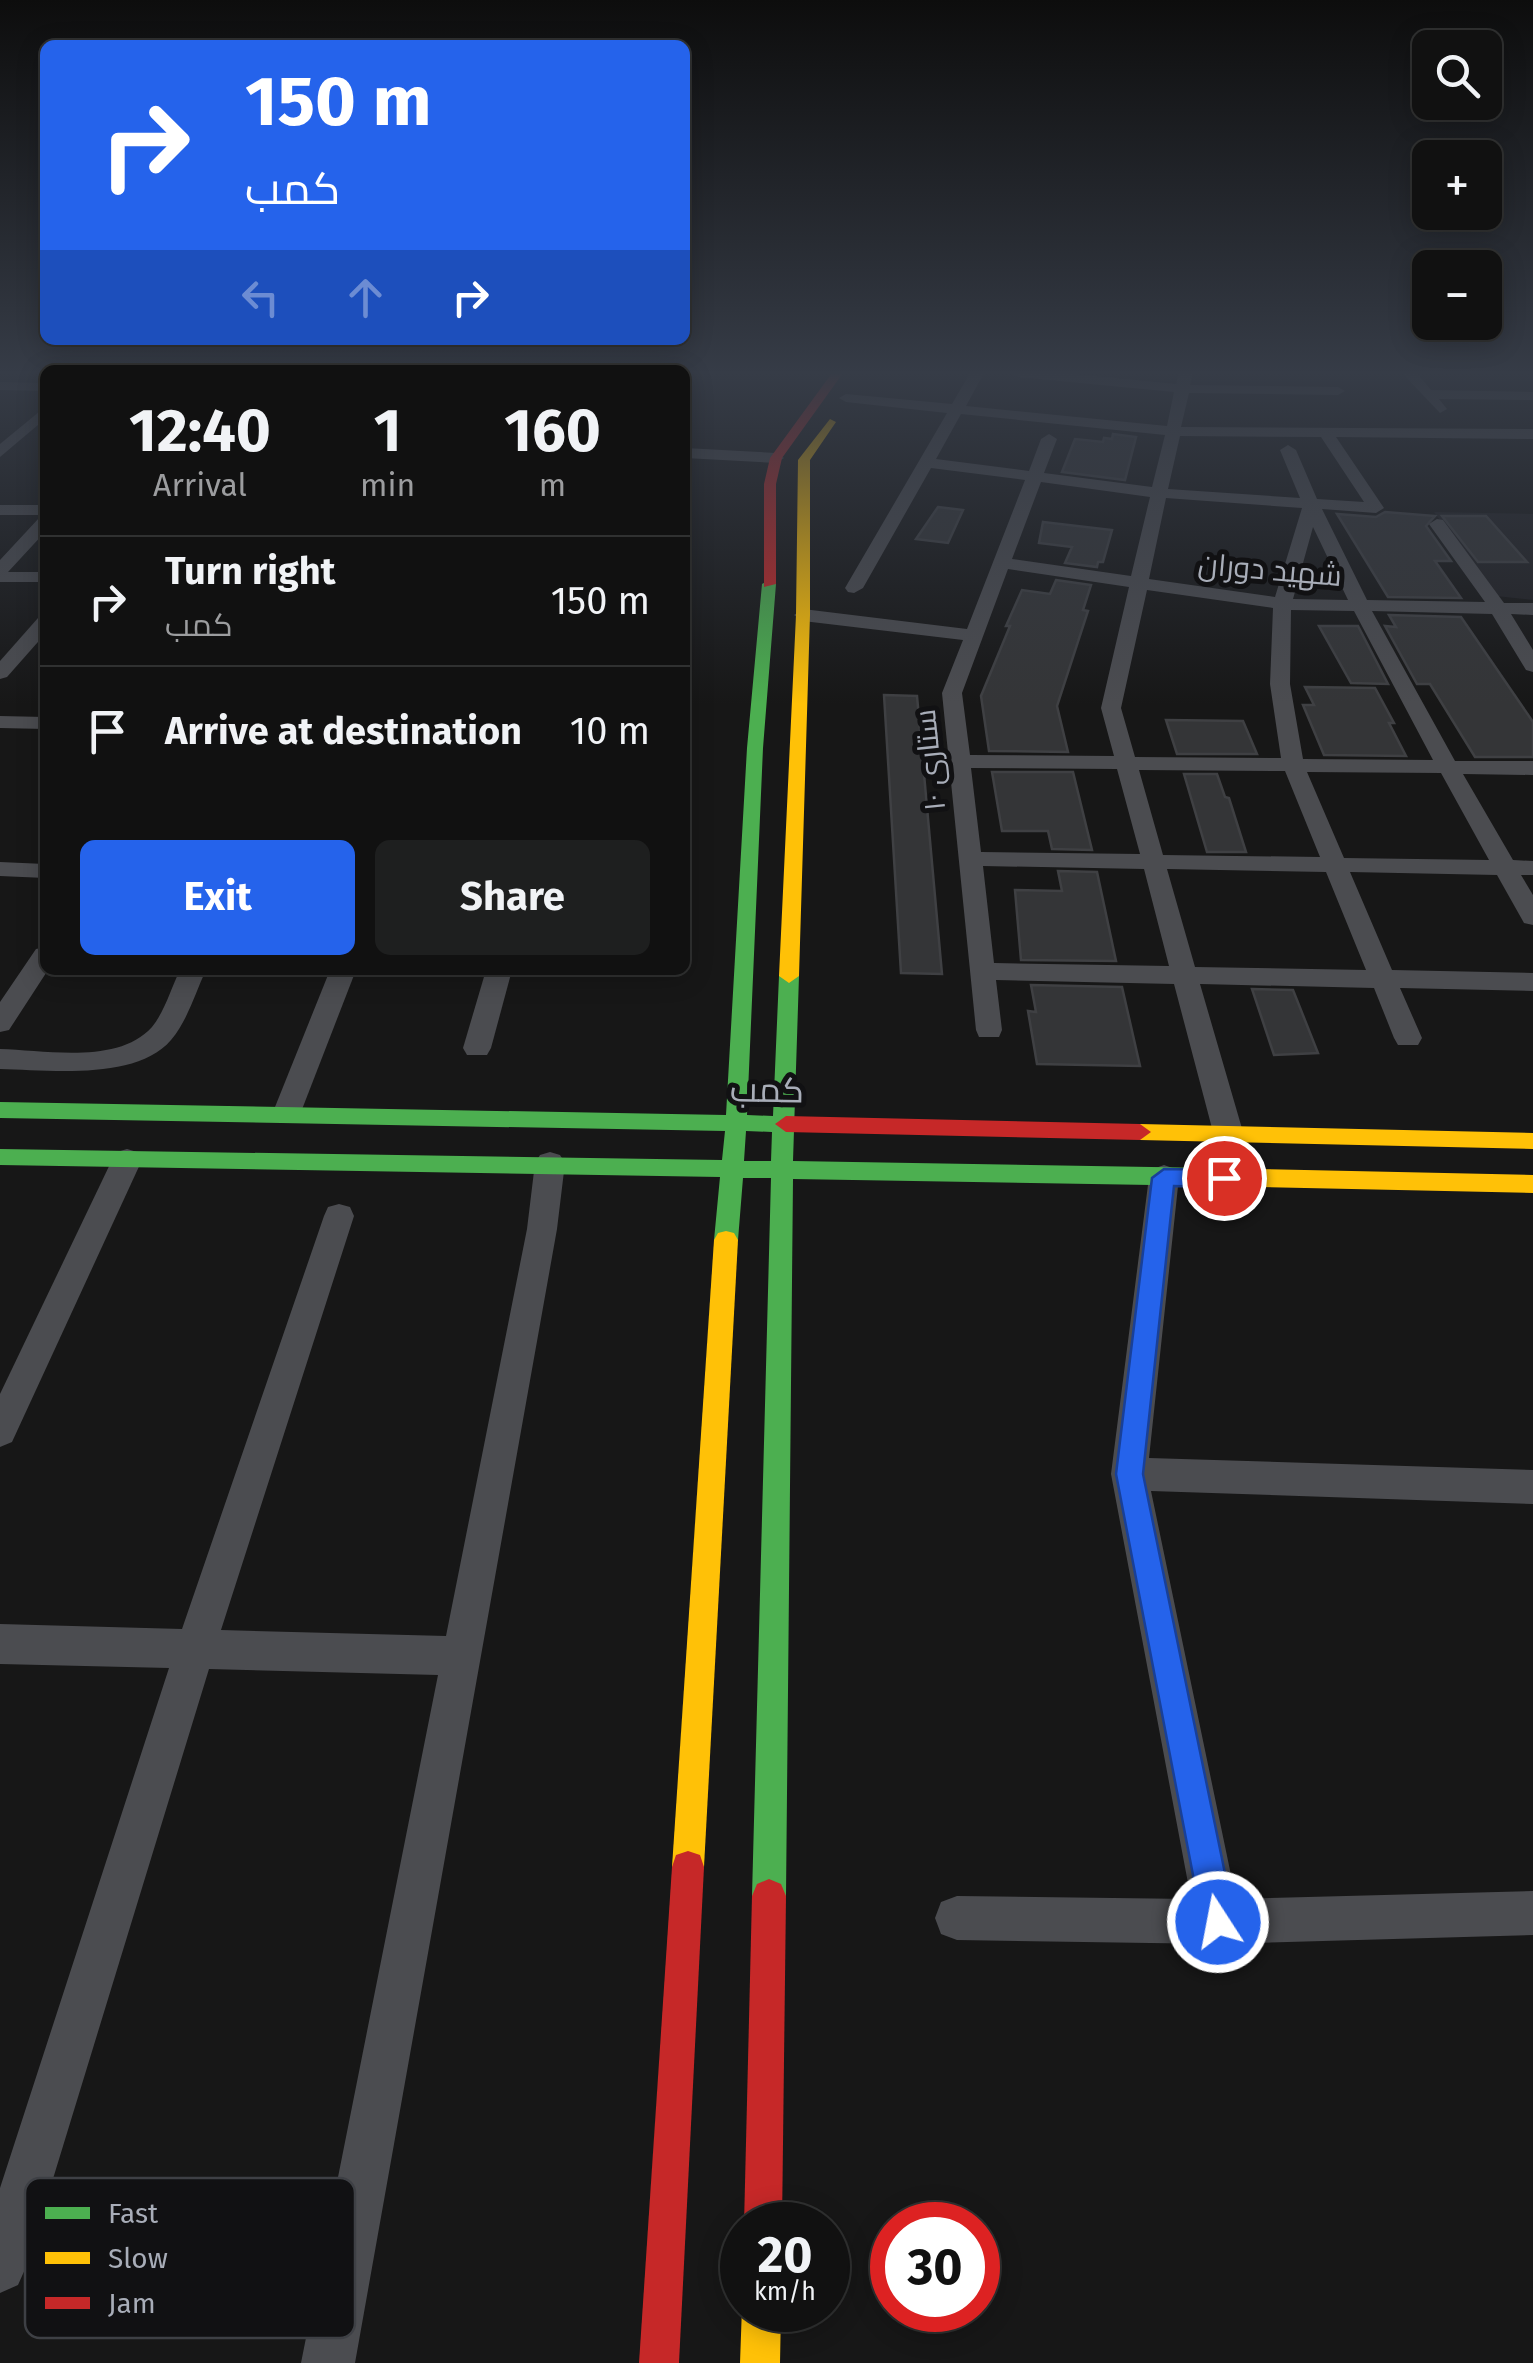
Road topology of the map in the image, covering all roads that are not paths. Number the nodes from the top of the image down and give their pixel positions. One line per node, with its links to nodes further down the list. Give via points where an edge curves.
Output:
1 (770, 483): 59 (street, via 769,613)
2 (804, 483): 24 (street)
3 (912, 483): 19 (street)
4 (1035, 483): 15 (street, ستاری ۱۰)
5 (1085, 483): 9 (street)
6 (1162, 483): 9 (street)
7 (1301, 483): 10 (street)
8 (1360, 483): 10 (street, via 1376,508)
9 (1160, 493): 10 (street); 18 (street)
10 (1310, 506): 20 (street); 21 (street)
11 (0, 510): 12 (street)
12 (40, 510)
13 (1438, 524): 22 (street)
14 (40, 528): 16 (street)
15 (1003, 563): 18 (street, شهید دوران); 26 (street, ستاری ۱۰)
16 (0, 574): 17 (street)
17 (40, 577)
18 (1139, 583): 20 (street, شهید دوران); 32 (street, via 1111,708)
19 (854, 588)
20 (1282, 604): 21 (street, شهید دوران); 33 (street, via 1280,684)
21 (1360, 606): 22 (street, شهید دوران); 34 (street)
22 (1498, 608): 23 (street, شهید دوران); 27 (street)
23 (1533, 609)
24 (803, 615): 26 (street); 66 (street)
25 (40, 628): 28 (street)
26 (974, 636): 31 (street, ستاری ۱۰, via 952,693)
27 (1533, 666)
28 (0, 674)
29 (0, 722): 30 (street)
30 (40, 724)
31 (961, 761): 32 (street); 36 (street, ستاری ۱۰)
32 (1127, 763): 33 (street); 37 (street)
33 (1293, 765): 34 (street); 38 (street)
34 (1450, 767): 35 (street); 39 (street)
35 (1533, 768)
36 (971, 859): 37 (street); 45 (street, ستاری ۱۰)
37 (1154, 861): 38 (street); 49 (street)
38 (1335, 864): 39 (street); 50 (street)
39 (1506, 868): 40 (street); 43 (street)
40 (1533, 868)
41 (0, 869): 42 (street)
42 (40, 872)
43 (1533, 917)
44 (40, 963): 52 (street)
45 (982, 971): 49 (street); 53 (street, ستاری ۱۰)
46 (191, 975): 56 (street, via 162,1034 148,1046 102,1058)
47 (341, 975): 58 (street)
48 (498, 975): 55 (street)
49 (1187, 975): 50 (street); 60 (street)
50 (1383, 979): 51 (street); 54 (street)
51 (1533, 982)
52 (0, 1023)
53 (989, 1030)
54 (1408, 1038)
55 (477, 1048)
56 (0, 1059)
57 (0, 1110): 58 (street, کمب)
58 (287, 1112): 59 (street, کمب)
59 (736, 1125): 60 (street, کمب); 65 (street)
60 (1228, 1132): 61 (street, کمب)
61 (1533, 1142)
62 (0, 1157): 63 (street)
63 (127, 1160): 64 (street); 70 (street)
64 (550, 1163): 65 (street); 75 (street)
65 (730, 1166): 66 (street); 87 (street)
66 (782, 1169): 67 (street); 81 (street)
67 (1164, 1178): 68 (street); 71 (street)
68 (1533, 1184)
69 (338, 1216): 74 (street)
70 (0, 1431)
71 (1129, 1474): 72 (street); 78 (street)
72 (1533, 1488)
73 (0, 1644): 74 (street)
74 (195, 1648): 75 (street); 79 (street)
75 (461, 1656): 82 (street)
76 (1533, 1912): 78 (street)
77 (957, 1918): 78 (street)
78 (1218, 1922)
79 (28, 2178)
80 (25, 2189): 83 (street)
81 (762, 2202)
82 (355, 2219)
83 (0, 2268)
84 (761, 2332): 88 (street)
85 (333, 2338): 86 (street)
86 (328, 2363)
87 (658, 2363)
88 (760, 2363)

